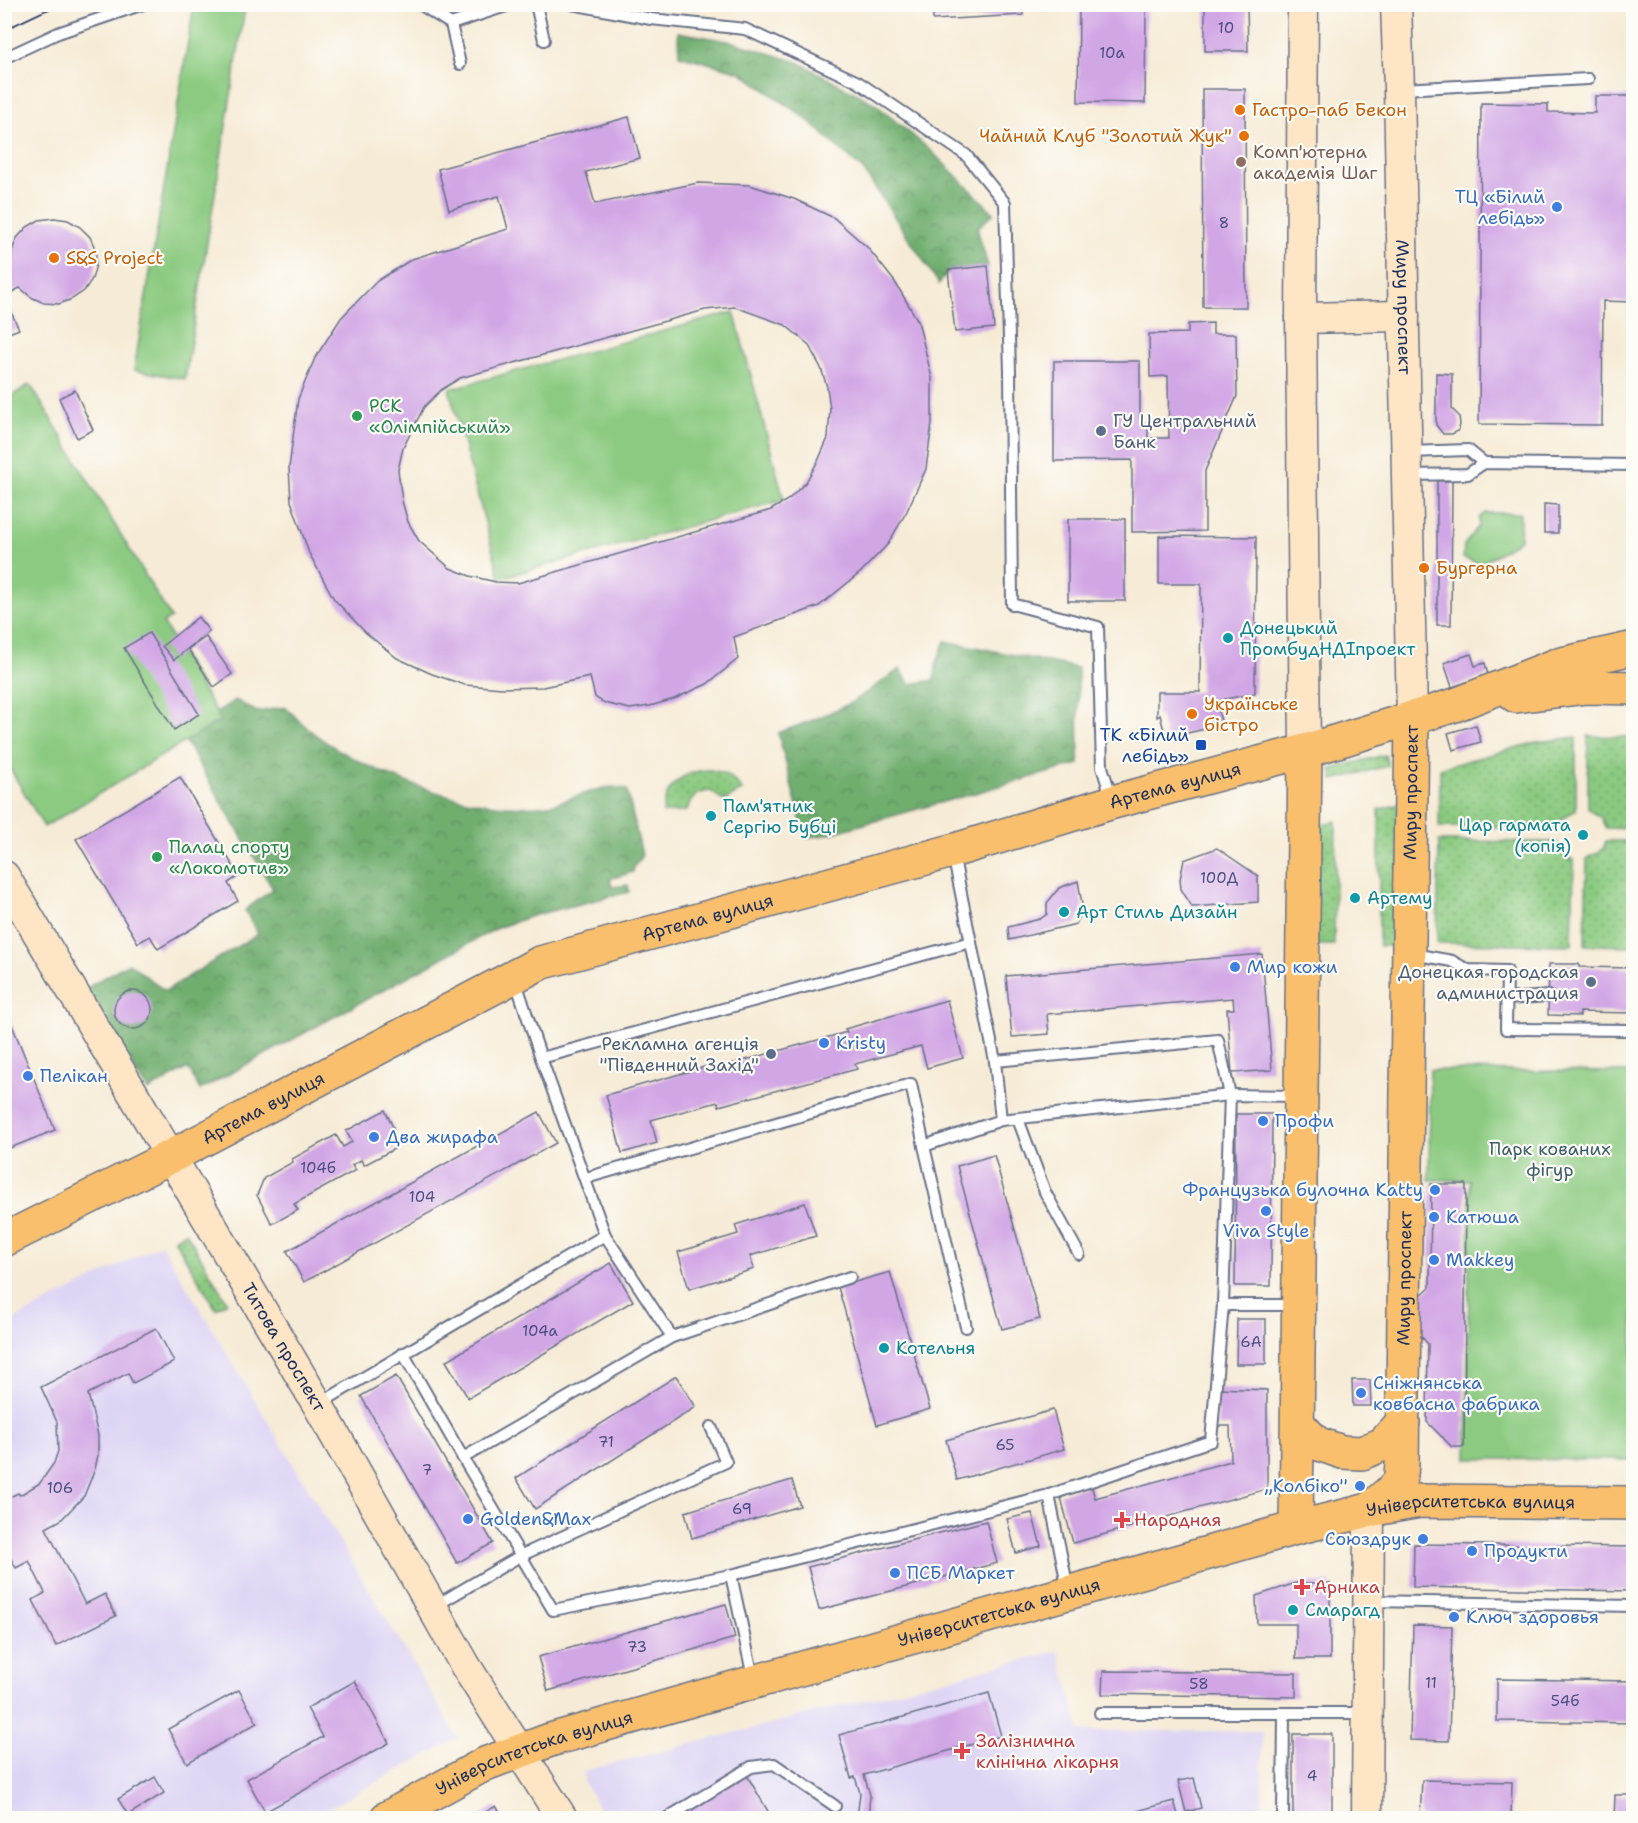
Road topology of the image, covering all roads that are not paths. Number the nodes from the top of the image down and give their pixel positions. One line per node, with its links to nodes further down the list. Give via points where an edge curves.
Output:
1 (143, 4): 10 (lane, via 58,33)
2 (420, 4): 8 (lane)
3 (512, 4): 8 (lane)
4 (536, 4): 9 (lane)
5 (572, 4): 24 (lane, via 651,19 745,29 756,34 858,82 966,155 1005,203 1012,604 1098,627 1102,767)
6 (1303, 4): 15 (main road)
7 (1396, 4): 13 (main road, Миру проспект)
8 (451, 24): 11 (lane)
9 (544, 40)
10 (4, 58)
11 (460, 64)
12 (1588, 79): 13 (lane)
13 (1399, 89): 14 (main road, Миру проспект)
14 (1404, 316): 15 (main road); 16 (main road, Миру проспект)
15 (1301, 318): 23 (main road)
16 (1408, 463): 17 (lane, via 1468,474); 17 (lane, via 1468,450); 22 (main road, Миру проспект)
17 (1484, 463): 18 (lane)
18 (1634, 465)
19 (1634, 648): 21 (main road, Артема вулиця, via 1557,665)
20 (1634, 688): 21 (main road, Артема вулиця, via 1566,688)
21 (1455, 705): 22 (main road, Артема вулиця)
22 (1412, 718): 23 (main road, Артема вулиця); 28 (main road, Миру проспект)
23 (1305, 751): 24 (main road, Артема вулиця); 36 (main road)
24 (1113, 802): 25 (main road, Артема вулиця)
25 (952, 851): 27 (lane); 29 (main road, Артема вулиця, via 540,963)
26 (4, 876): 40 (main road, Титова проспект)
27 (971, 942): 33 (lane); 34 (lane)
28 (1409, 953): 31 (lane, via 1452,961 1468,970 1507,970); 52 (main road, Миру проспект)
29 (513, 975): 33 (lane); 40 (main road, Артема вулиця)
30 (1549, 996): 31 (lane)
31 (1507, 999): 32 (lane, via 1506,1029)
32 (1634, 1030)
33 (540, 1058): 41 (lane)
34 (995, 1061): 35 (lane, via 1218,1040); 38 (lane)
35 (1230, 1095): 36 (lane); 37 (lane); 46 (lane)
36 (1302, 1096): 47 (main road)
37 (1018, 1119): 38 (lane); 44 (lane, via 1045,1192)
38 (1001, 1120): 39 (lane)
39 (924, 1146): 41 (lane, via 911,1084); 48 (lane)
40 (170, 1157): 43 (main road, Артема вулиця); 51 (main road, Титова проспект)
41 (586, 1178): 42 (lane)
42 (605, 1235): 49 (lane); 50 (lane)
43 (4, 1240)
44 (1079, 1254)
45 (849, 1277): 49 (lane)
46 (1222, 1305): 47 (lane); 56 (lane, via 1212,1441)
47 (1299, 1305): 53 (main road)
48 (966, 1327)
49 (672, 1337): 55 (lane)
50 (403, 1353): 51 (lane); 55 (lane)
51 (318, 1405): 65 (main road, Титова проспект)
52 (1403, 1422): 53 (main road, via 1383,1444 1362,1453 1342,1452 1316,1443); 58 (main road, Миру проспект, via 1400,1483)
53 (1298, 1424): 59 (main road)
54 (711, 1427): 60 (lane, via 726,1462)
55 (463, 1458): 60 (lane)
56 (1049, 1495): 61 (lane); 62 (lane)
57 (1634, 1503): 58 (main road, Університетська вулиця, via 1420,1501)
58 (1369, 1510): 59 (main road, Університетська вулиця); 63 (main road)
59 (1296, 1528): 62 (main road, Університетська вулиця)
60 (520, 1556): 61 (lane, via 553,1610); 65 (lane)
61 (731, 1575): 66 (lane)
62 (1069, 1592): 66 (main road, Університетська вулиця)
63 (1369, 1601): 64 (lane); 68 (main road)
64 (1634, 1606)
65 (432, 1608): 70 (main road, Титова проспект)
66 (754, 1680): 70 (main road, Університетська вулиця)
67 (1100, 1713): 69 (lane)
68 (1368, 1713): 69 (lane); 76 (main road)
69 (1284, 1714): 75 (lane)
70 (518, 1750): 72 (main road, Університетська вулиця); 73 (main road, Титова проспект)
71 (835, 1806): 74 (lane, via 774,1764 751,1767)
72 (387, 1818)
73 (562, 1818)
74 (667, 1818)
75 (1283, 1818)
76 (1367, 1818)

